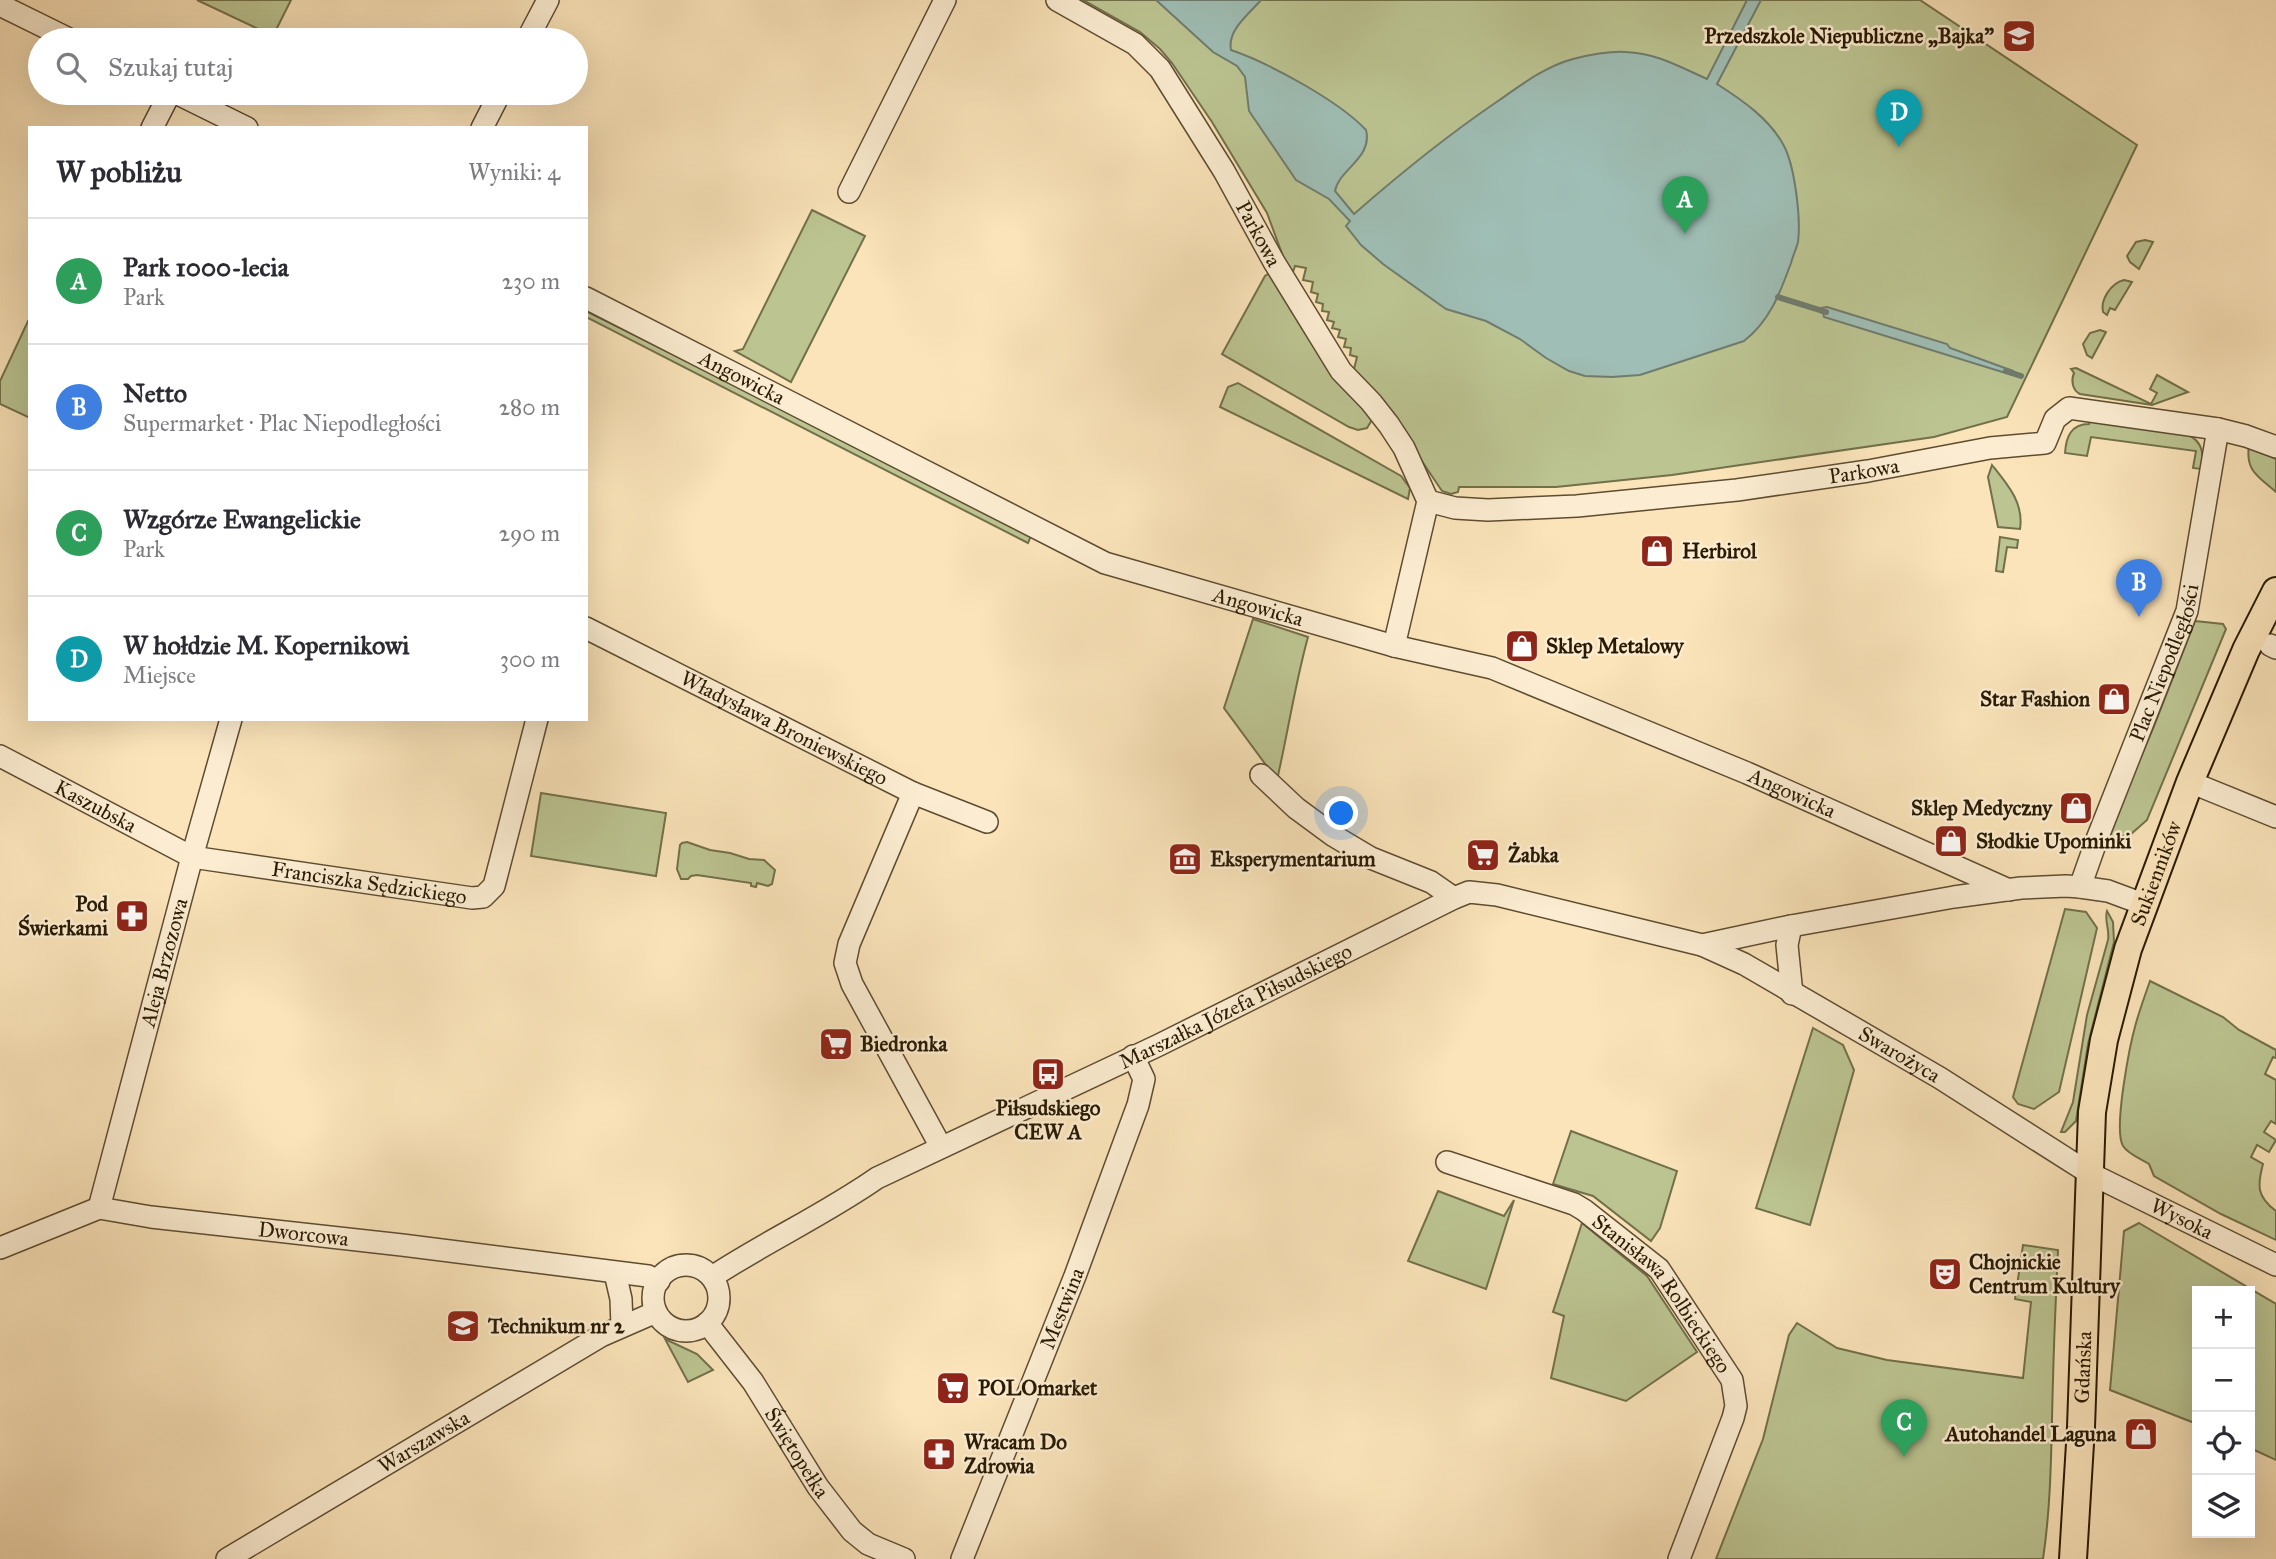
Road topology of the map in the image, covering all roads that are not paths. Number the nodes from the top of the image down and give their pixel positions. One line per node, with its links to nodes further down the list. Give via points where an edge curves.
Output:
1 (548, 0): 6 (street)
2 (945, 0): 13 (street)
3 (1057, 0): 17 (street, Parkowa, via 1135,44 1160,69 1341,371 1397,436)
4 (0, 5): 5 (street)
5 (47, 28)
6 (533, 28)
7 (164, 105): 10 (street)
8 (200, 105): 11 (street)
9 (494, 105): 12 (street)
10 (153, 126)
11 (243, 126)
12 (483, 126)
13 (849, 192)
14 (588, 299): 20 (street, Angowicka, via 1105,563)
15 (2218, 429): 16 (street, Parkowa); 17 (street, Parkowa, via 2069,408 2055,419 2045,443 1990,448 1868,471 1577,506 1488,510); 31 (street, Plac Niepodległości, via 2187,611)
16 (2276, 447)
17 (1428, 501): 20 (street)
18 (2276, 591): 25 (main road, Sukienników)
19 (588, 629): 26 (street, Władysława Broniewskiego)
20 (1394, 646): 30 (street, Angowicka, via 1492,668 1747,773)
21 (230, 721): 29 (street, Aleja Brzozowa)
22 (536, 721): 29 (street, Franciszka Sędzickiego, via 497,879 483,897)
23 (0, 756): 29 (street, Kaszubska)
24 (1261, 775): 34 (street, via 1334,836 1371,858 1431,882)
25 (2190, 782): 27 (street); 35 (main road, Sukienników)
26 (914, 793): 28 (street, Władysława Broniewskiego); 40 (street, via 845,963)
27 (2276, 817)
28 (987, 822)
29 (192, 857): 43 (street, Aleja Brzozowa)
30 (1951, 864): 32 (street, Angowicka); 33 (street, via 1956,880)
31 (2080, 887): 32 (street, Marszałka Józefa Piłsudskiego); 35 (street, Marszałka Józefa Piłsudskiego)
32 (2010, 890): 33 (street, Marszałka Józefa Piłsudskiego)
33 (1954, 897): 36 (street, Marszałka Józefa Piłsudskiego)
34 (1454, 898): 37 (street, Marszałka Józefa Piłsudskiego, via 1469,892 1497,895); 39 (street, Marszałka Józefa Piłsudskiego)
35 (2143, 904): 42 (main road, Sukienników, via 2104,1040 2092,1112)
36 (1791, 926): 37 (street, Marszałka Józefa Piłsudskiego); 38 (street, via 1787,945)
37 (1702, 945): 38 (street, Swarożyca)
38 (1792, 994): 42 (street, Swarożyca, via 1940,1078)
39 (1133, 1056): 40 (street, Marszałka Józefa Piłsudskiego); 54 (street, Mestwina, via 1144,1079 1141,1092 1028,1398)
40 (940, 1147): 47 (street, Marszałka Józefa Piłsudskiego, via 877,1178)
41 (1447, 1163): 55 (street, Stanisława Rolbieckiego, via 1584,1210 1659,1269 1732,1380 1736,1406)
42 (2089, 1173): 45 (street, Wysoka); 56 (main road, Gdańska)
43 (99, 1208): 44 (street); 46 (street, Dworcowa)
44 (0, 1248)
45 (2276, 1265)
46 (615, 1273): 48 (street, Dworcowa); 51 (street)
47 (712, 1277): 48 (street, via 687,1265 668,1271); 50 (street, via 719,1300)
48 (659, 1281): 49 (street, via 654,1294)
49 (656, 1312): 50 (street, via 678,1330 693,1331); 51 (street, Warszawska)
50 (708, 1323): 53 (street, Świętopełka, via 852,1531 868,1544)
51 (622, 1326): 52 (street, Warszawska)
52 (226, 1559)
53 (904, 1559)
54 (962, 1559)
55 (1679, 1559)
56 (2073, 1559)

